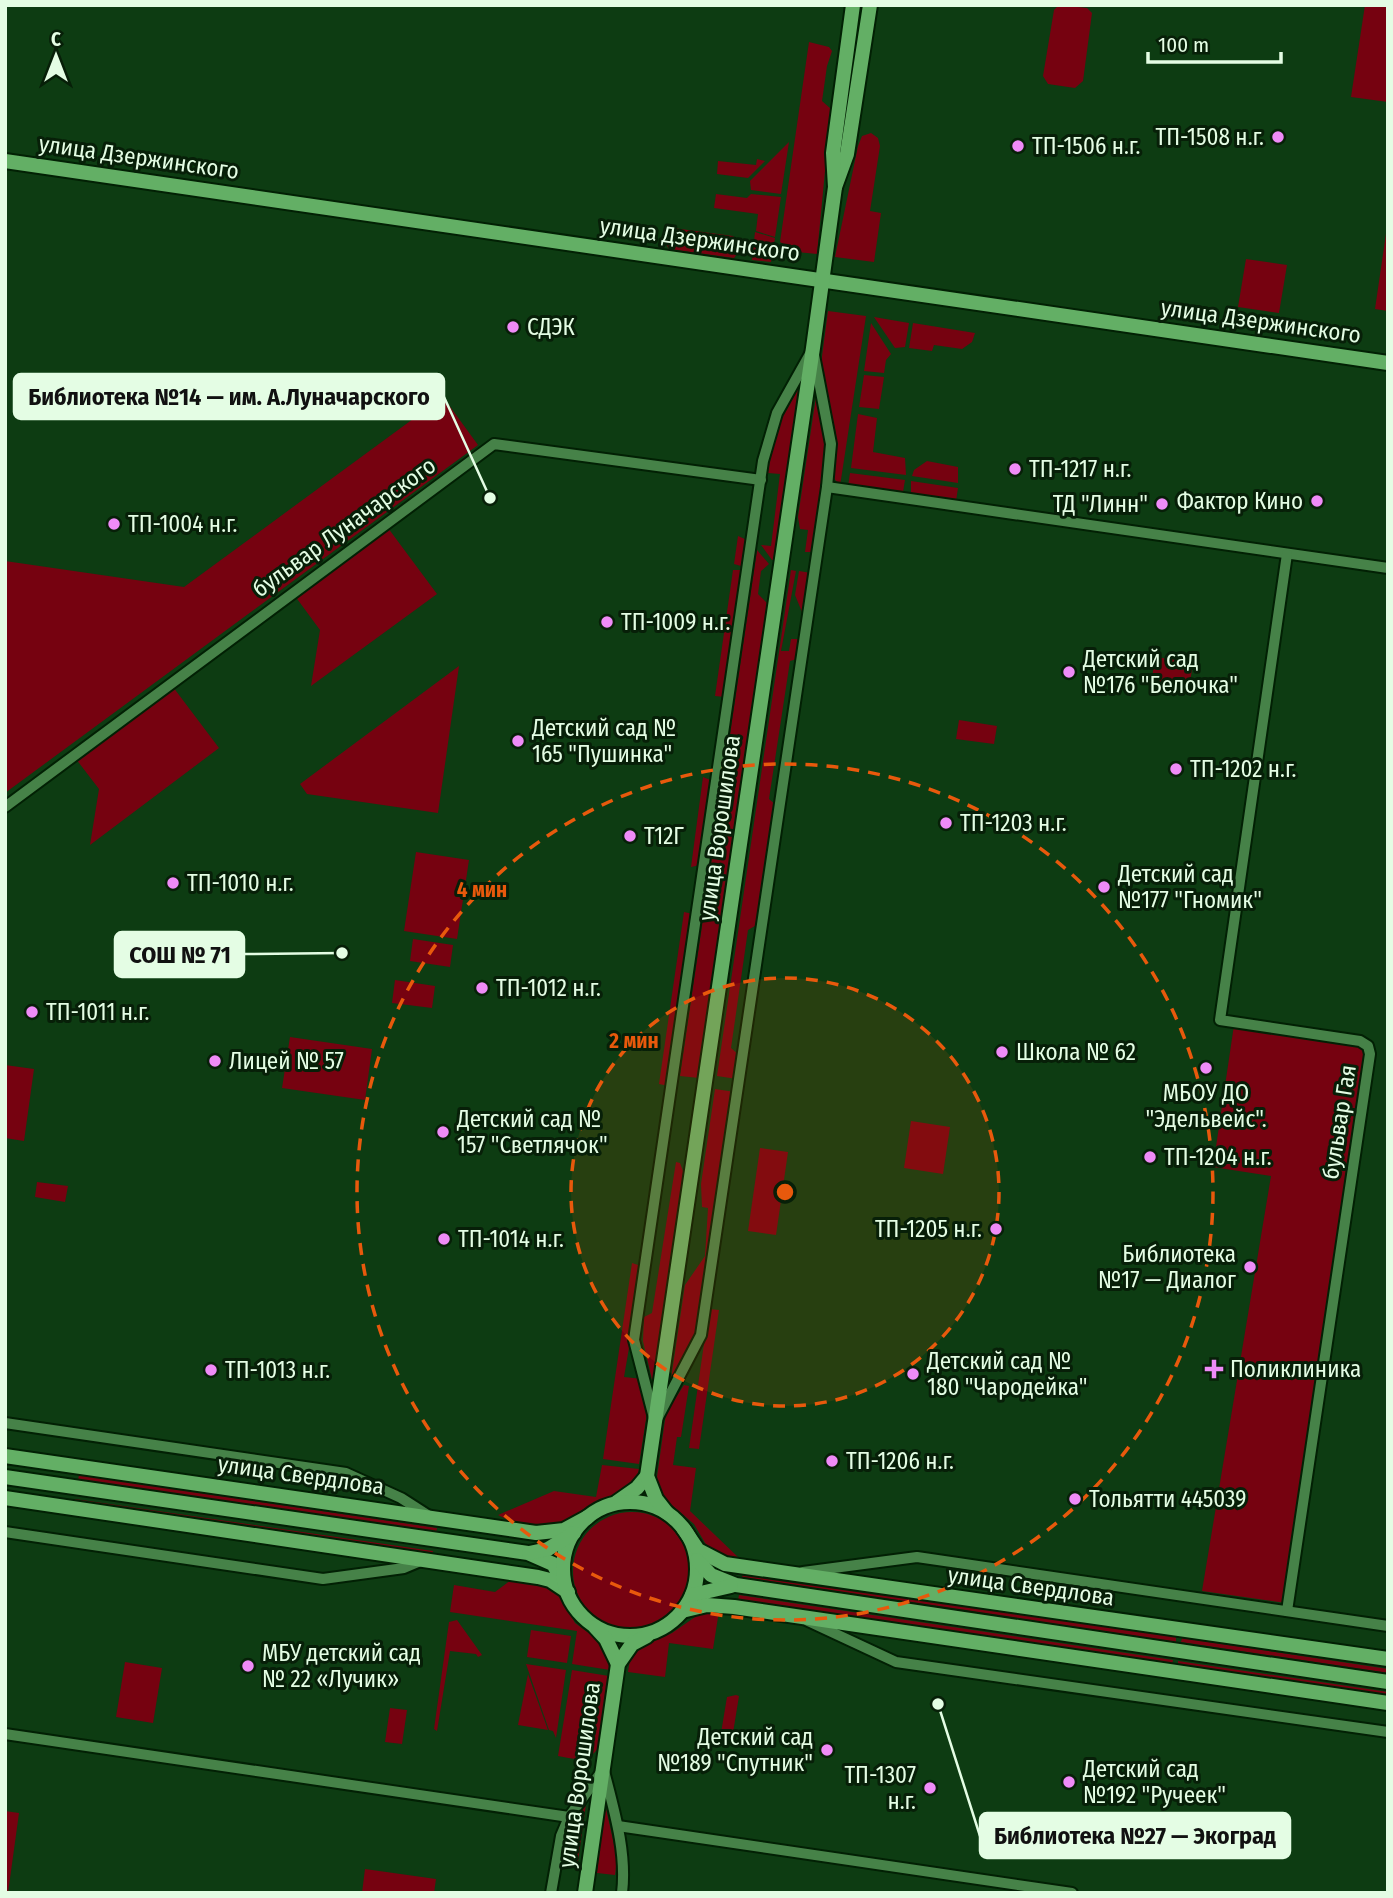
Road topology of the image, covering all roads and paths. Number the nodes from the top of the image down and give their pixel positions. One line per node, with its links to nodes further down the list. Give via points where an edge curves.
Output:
1 (853, 5): 4 (main road, улица Ворошилова, via 833,153)
2 (870, 5): 4 (main road, улица Ворошилова, via 847,154)
3 (5, 161): 5 (main road, улица Дзержинского)
4 (835, 187): 5 (main road, улица Ворошилова)
5 (822, 279): 6 (main road, улица Ворошилова); 7 (main road, улица Дзержинского)
6 (813, 348): 8 (street, via 772,425); 9 (street, via 830,432); 14 (main road, улица Ворошилова)
7 (1388, 363)
8 (761, 480): 12 (street, бульвар Луначарского, via 494,444); 14 (street, via 634,1339)
9 (827, 487): 10 (street); 14 (street, via 701,1335)
10 (1287, 554): 11 (street); 34 (street, бульвар Гая, via 1220,1020 1360,1041 1370,1054)
11 (1388, 568)
12 (5, 807)
13 (5, 1423): 21 (street, via 346,1473)
14 (655, 1423): 16 (main road, улица Ворошилова)
15 (5, 1456): 21 (main road, улица Свердлова)
16 (647, 1476): 19 (main road); 20 (main road)
17 (5, 1477): 26 (main road, улица Свердлова)
18 (5, 1499): 27 (main road)
19 (609, 1506): 20 (main road, via 644,1504); 22 (main road)
20 (667, 1513): 23 (main road)
21 (432, 1517): 22 (main road, улица Свердлова, via 550,1533)
22 (587, 1517): 24 (main road)
23 (683, 1528): 28 (main road); 29 (main road, улица Свердлова, via 698,1550 712,1559)
24 (576, 1531): 26 (main road, улица Свердлова, via 557,1544); 31 (main road, via 567,1548)
25 (5, 1532): 27 (street, via 323,1579 404,1568)
26 (528, 1553): 31 (main road, улица Свердлова, via 552,1564)
27 (423, 1560): 31 (main road, via 538,1577)
28 (697, 1560): 30 (main road, улица Свердлова, via 711,1575); 32 (main road)
29 (790, 1574): 34 (street, via 917,1557); 39 (main road, улица Свердлова)
30 (736, 1585): 32 (main road, улица Свердлова); 41 (main road, улица Свердлова)
31 (566, 1588): 36 (main road)
32 (692, 1595): 33 (main road)
33 (682, 1611): 35 (main road, via 707,1605); 38 (main road)
34 (1287, 1611): 37 (street)
35 (796, 1615): 42 (main road); 43 (street, via 896,1661)
36 (591, 1623): 38 (main road, via 623,1635); 40 (main road, via 606,1639)
37 (1388, 1626)
38 (654, 1632): 40 (main road, via 632,1644)
39 (1388, 1659)
40 (618, 1664): 45 (main road, улица Ворошилова)
41 (1388, 1682)
42 (1388, 1703)
43 (1388, 1732)
44 (5, 1734): 46 (street)
45 (603, 1769): 46 (street); 47 (street); 49 (main road, улица Ворошилова)
46 (569, 1817): 48 (street)
47 (618, 1826): 50 (street, via 624,1880); 51 (street)
48 (551, 1893)
49 (585, 1893)
50 (621, 1893)
51 (1072, 1893)

